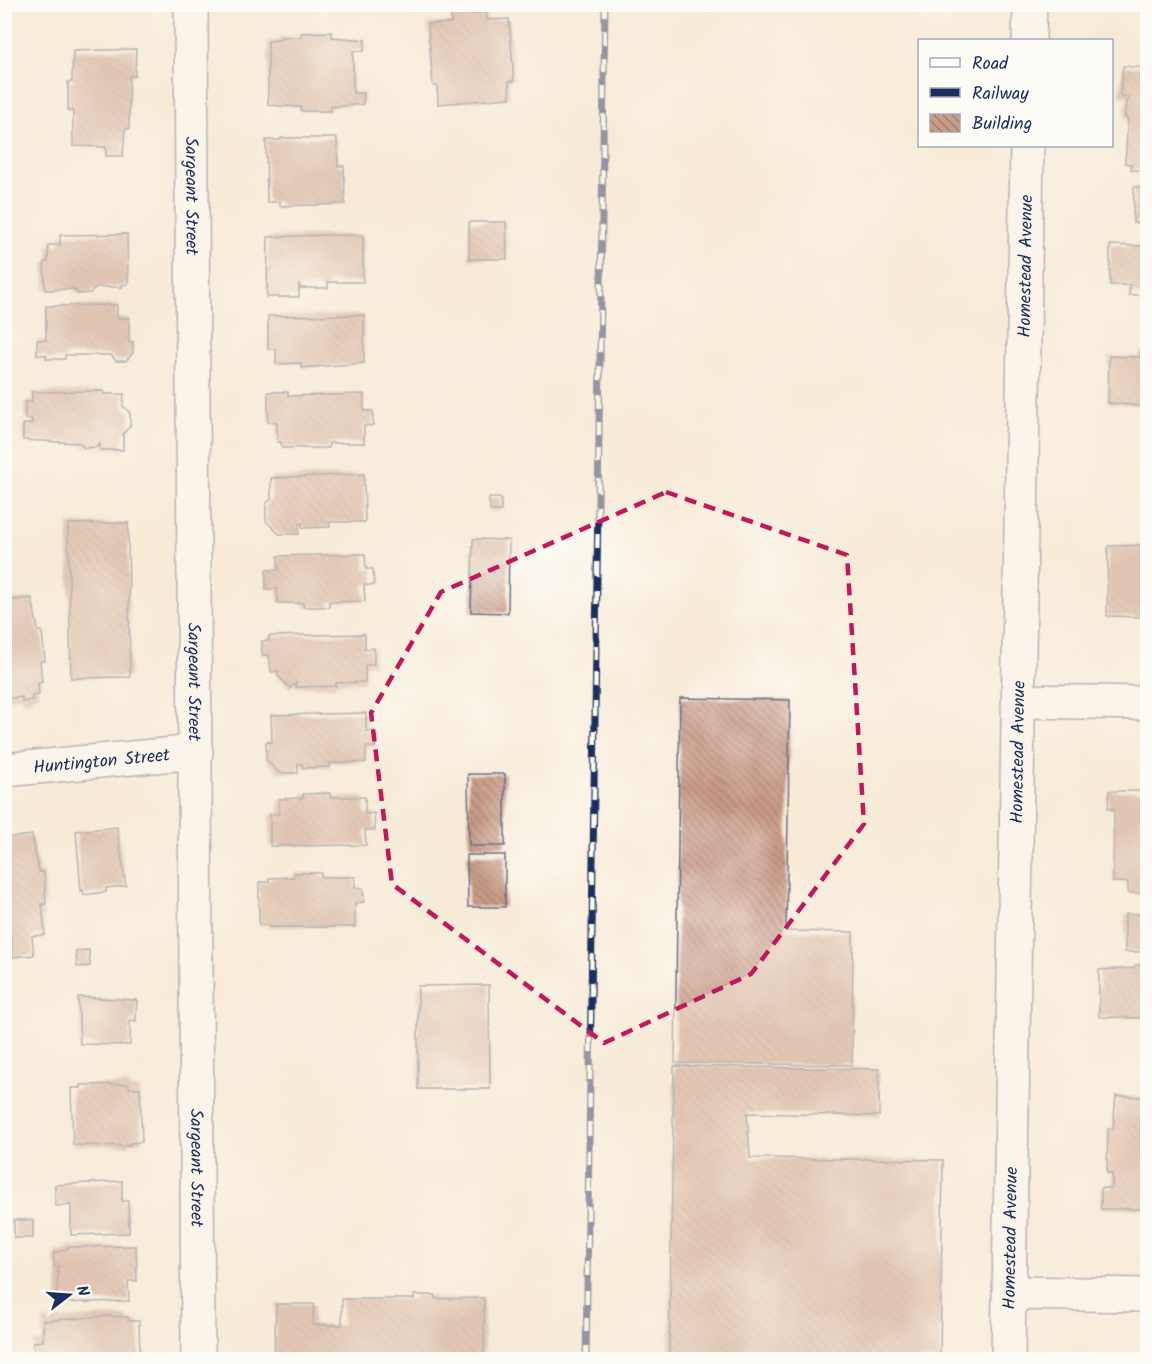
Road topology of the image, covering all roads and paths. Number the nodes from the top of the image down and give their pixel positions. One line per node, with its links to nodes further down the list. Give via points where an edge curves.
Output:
1 (191, 4): 7 (street, Sargeant Street)
2 (1030, 4): 3 (street)
3 (1029, 39)
4 (1027, 147): 5 (street, Homestead Avenue)
5 (1019, 701): 6 (street); 9 (street, Homestead Avenue)
6 (1148, 703)
7 (196, 752): 8 (street, Huntington Street); 11 (street, Sargeant Street)
8 (4, 770)
9 (1010, 1293): 10 (street); 12 (street, Homestead Avenue)
10 (1148, 1295)
11 (198, 1359)
12 (1008, 1359)

